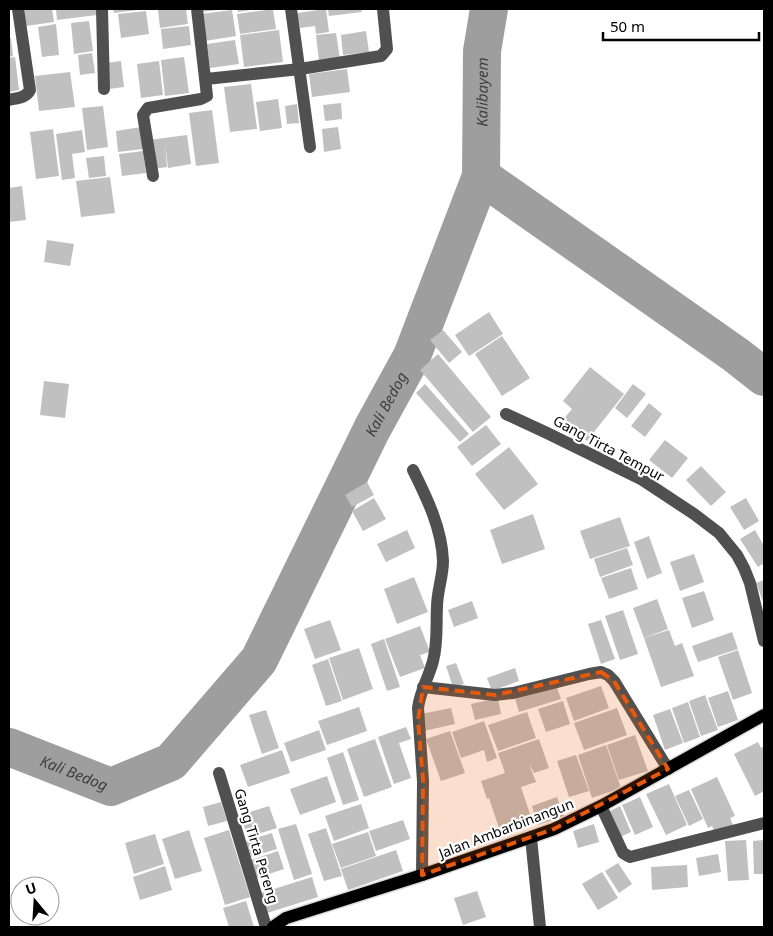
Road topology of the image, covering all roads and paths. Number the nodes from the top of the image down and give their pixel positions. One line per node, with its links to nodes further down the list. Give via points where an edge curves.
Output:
1 (18, 9): 9 (street, via 30,90 21,98)
2 (102, 9): 8 (street)
3 (197, 9): 7 (street)
4 (292, 9): 6 (street)
5 (383, 9): 6 (street, via 387,49 384,54)
6 (300, 69): 7 (street); 10 (street)
7 (206, 78): 11 (street, via 205,98 144,111)
8 (104, 89)
9 (9, 100)
10 (310, 148)
11 (153, 176)
12 (506, 414): 14 (street, Gang Tirta Tempur, via 641,479 719,533 744,568)
13 (413, 470): 15 (street, via 429,502 443,561 433,661)
14 (764, 641)
15 (423, 687): 17 (street, via 495,695 601,672 614,681); 22 (street, via 418,720 423,781)
16 (764, 715): 17 (main road, Jalan Ambarbinangun)
17 (668, 769): 19 (main road, Jalan Ambarbinangun)
18 (219, 773): 23 (street, Gang Tirta Pereng)
19 (601, 806): 20 (street, via 623,853 630,857); 21 (main road, Jalan Ambarbinangun)
20 (764, 823)
21 (531, 838): 22 (main road, Jalan Ambarbinangun); 25 (street)
22 (422, 875): 24 (main road, Jalan Ambarbinangun, via 286,918)
23 (266, 927)
24 (273, 927)
25 (540, 927)

